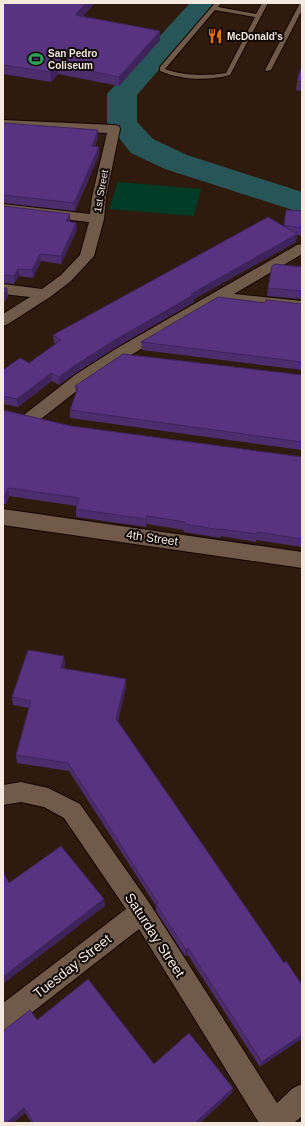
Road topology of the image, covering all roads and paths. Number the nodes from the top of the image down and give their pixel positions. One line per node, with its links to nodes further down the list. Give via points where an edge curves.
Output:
1 (218, 3): 4 (lane)
2 (265, 3): 5 (lane)
3 (302, 4): 6 (lane)
4 (213, 8): 5 (lane); 5 (lane, via 162,70 178,74 228,74)
5 (258, 16)
6 (268, 70)
7 (3, 124): 9 (street, 1st Street, via 114,129)
8 (3, 208): 9 (street)
9 (96, 219): 12 (street, 1st Street, via 87,256 66,278)
10 (302, 248): 13 (street)
11 (3, 289): 12 (street)
12 (45, 294): 15 (street, 1st Street)
13 (217, 297): 14 (street); 16 (street)
14 (302, 306)
15 (3, 321)
16 (120, 354): 17 (street); 18 (street, via 24,416)
17 (144, 357)
18 (51, 422)
19 (3, 517): 20 (street, 4th Street)
20 (302, 560)
21 (3, 795): 22 (street, Saturday Street, via 21,792 48,798 72,811)
22 (142, 912): 23 (street, Tuesday Street); 25 (street, Saturday Street)
23 (3, 1020)
24 (302, 1097): 25 (street)
25 (274, 1123)

